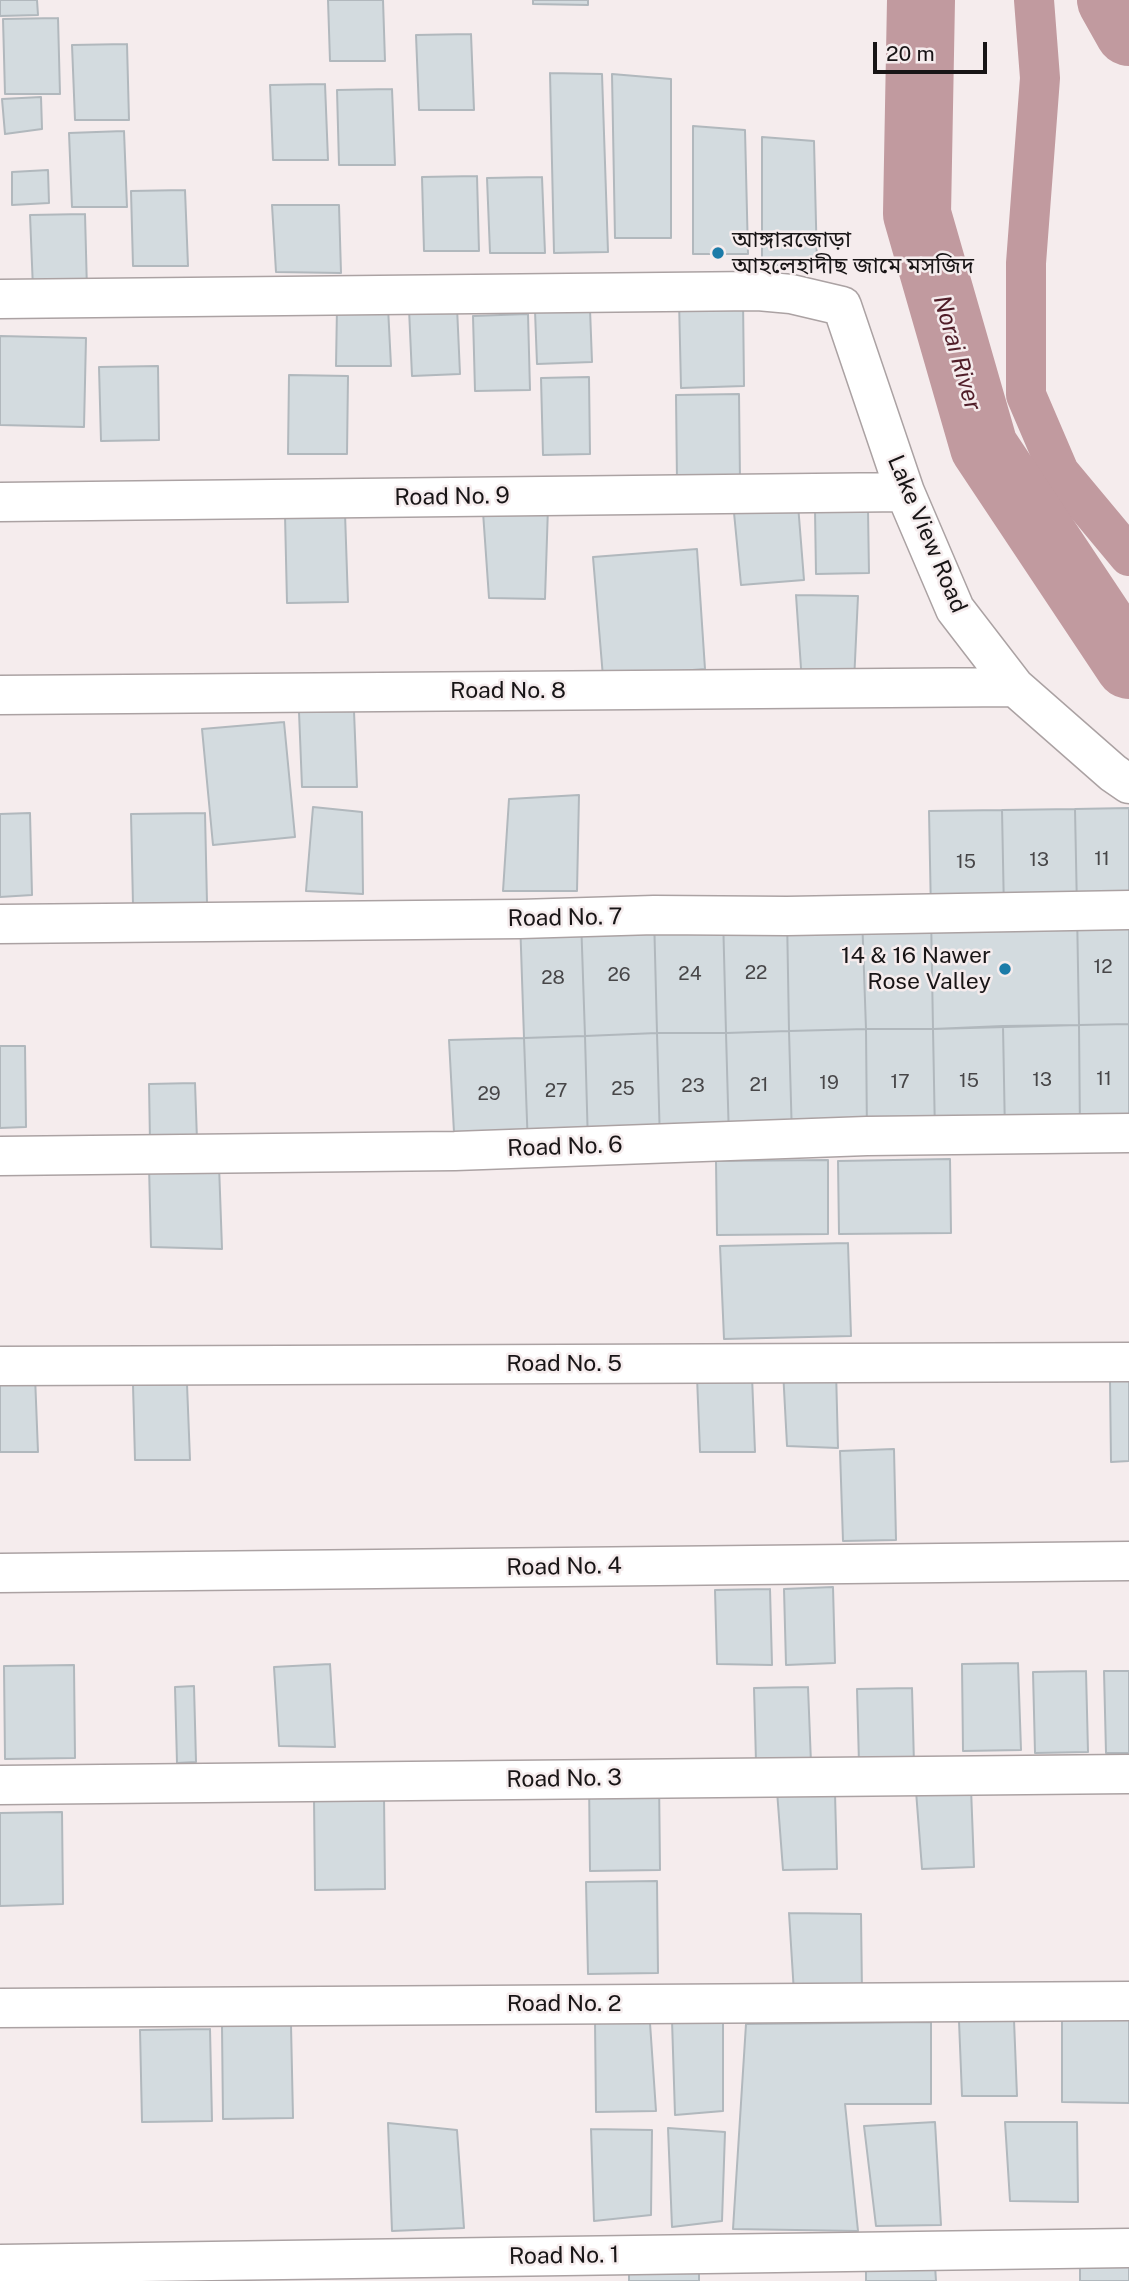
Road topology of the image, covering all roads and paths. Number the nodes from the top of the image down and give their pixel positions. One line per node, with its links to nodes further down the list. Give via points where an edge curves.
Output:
1 (0, 299): 2 (street, Lake View Road, via 791,294 842,306)
2 (905, 492): 3 (street, Road No. 9); 4 (street, Lake View Road, via 955,609)
3 (0, 502)
4 (1015, 687): 5 (street, Road No. 8); 6 (street, Lake View Road)
5 (0, 695)
6 (1129, 784)
7 (1129, 910): 8 (street, Road No. 7)
8 (0, 924)
9 (1129, 1133): 10 (street, Road No. 6, via 867,1136 455,1151)
10 (0, 1156)
11 (1129, 1362): 12 (street, Road No. 5)
12 (0, 1366)
13 (1129, 1561): 14 (street, Road No. 4)
14 (0, 1573)
15 (1129, 1774): 16 (street, Road No. 3)
16 (0, 1785)
17 (1129, 2001): 18 (street, Road No. 2)
18 (0, 2008)
19 (1129, 2248): 20 (street, Road No. 1)
20 (0, 2264)

